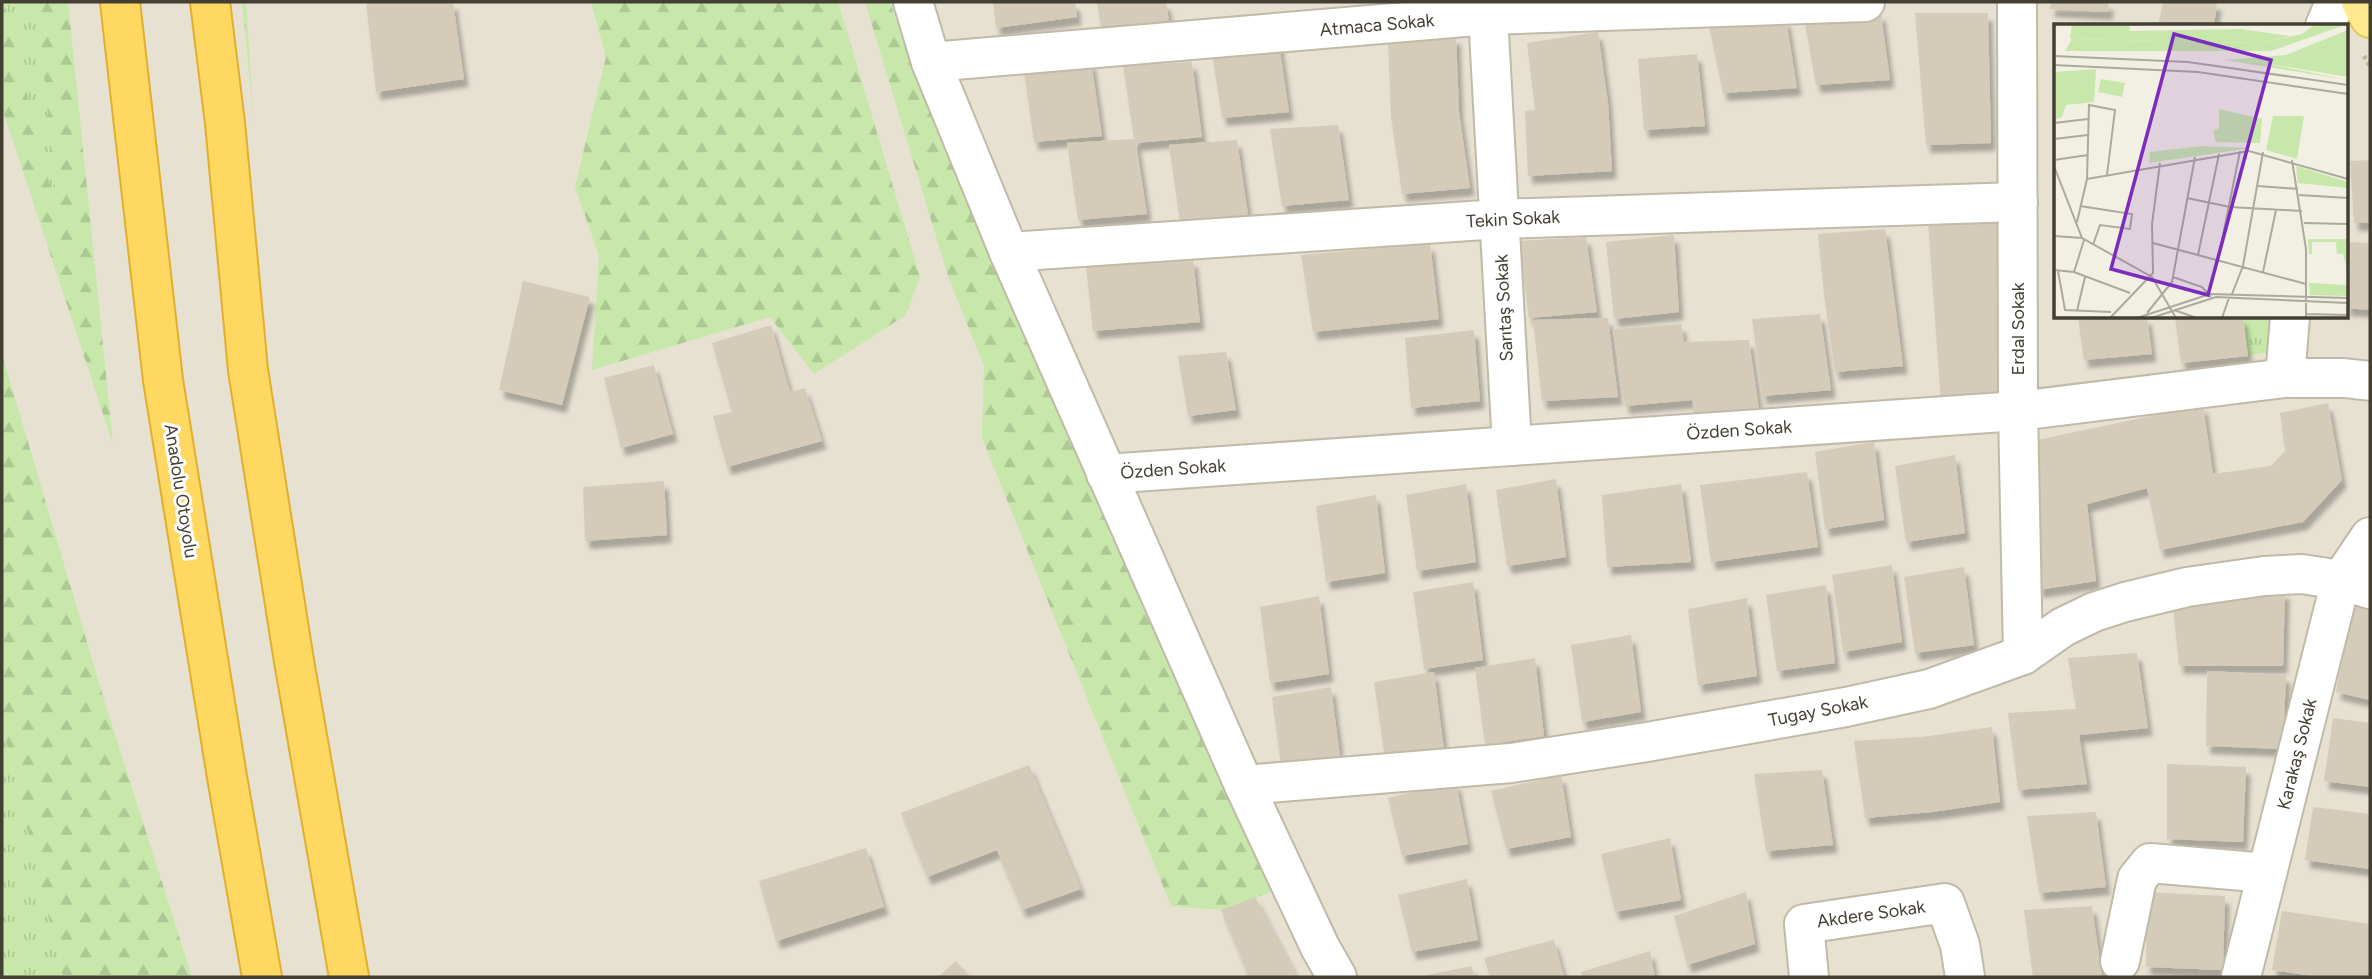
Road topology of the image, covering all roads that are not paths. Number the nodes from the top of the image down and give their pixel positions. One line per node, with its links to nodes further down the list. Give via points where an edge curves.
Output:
1 (120, 2): 27 (highway, Anadolu Otoyolu, via 163,380)
2 (210, 2): 28 (highway, via 248,370)
3 (913, 2): 11 (street)
4 (1865, 2): 8 (street, Atmaca Sokak)
5 (2017, 2): 12 (street, Erdal Sokak)
6 (2335, 2): 10 (street)
7 (2361, 2): 9 (main road)
8 (1487, 8): 11 (street, Atmaca Sokak); 13 (street, Sarıtaş Sokak)
9 (2370, 18)
10 (2326, 24)
11 (931, 62): 14 (street)
12 (2018, 202): 13 (street, Tekin Sokak); 18 (street, Erdal Sokak)
13 (1499, 219): 14 (street, Tekin Sokak); 19 (street, Sarıtaş Sokak)
14 (1009, 252): 20 (street)
15 (2290, 318): 16 (street)
16 (2285, 378): 17 (street, Özden Sokak); 18 (street, Özden Sokak)
17 (2370, 382)
18 (2018, 411): 19 (street, Özden Sokak); 23 (street, Erdal Sokak)
19 (1512, 446): 20 (street, Özden Sokak)
20 (1106, 474): 24 (street)
21 (2370, 537): 22 (street, Karakaş Sokak)
22 (2356, 585): 23 (street, Tugay Sokak, via 2302,574 2187,587 2094,612); 25 (street, Karakaş Sokak)
23 (2023, 655): 24 (street, Tugay Sokak, via 1929,689 1647,742 1511,763)
24 (1244, 785): 29 (street)
25 (2267, 873): 26 (street, via 2150,863 2137,879); 32 (street, Karakaş Sokak)
26 (2120, 961)
27 (262, 977)
28 (349, 977)
29 (1337, 977)
30 (1809, 977): 31 (street, Akdere Sokak, via 1804,924 1945,904 1960,945)
31 (1965, 977)
32 (2241, 977)

